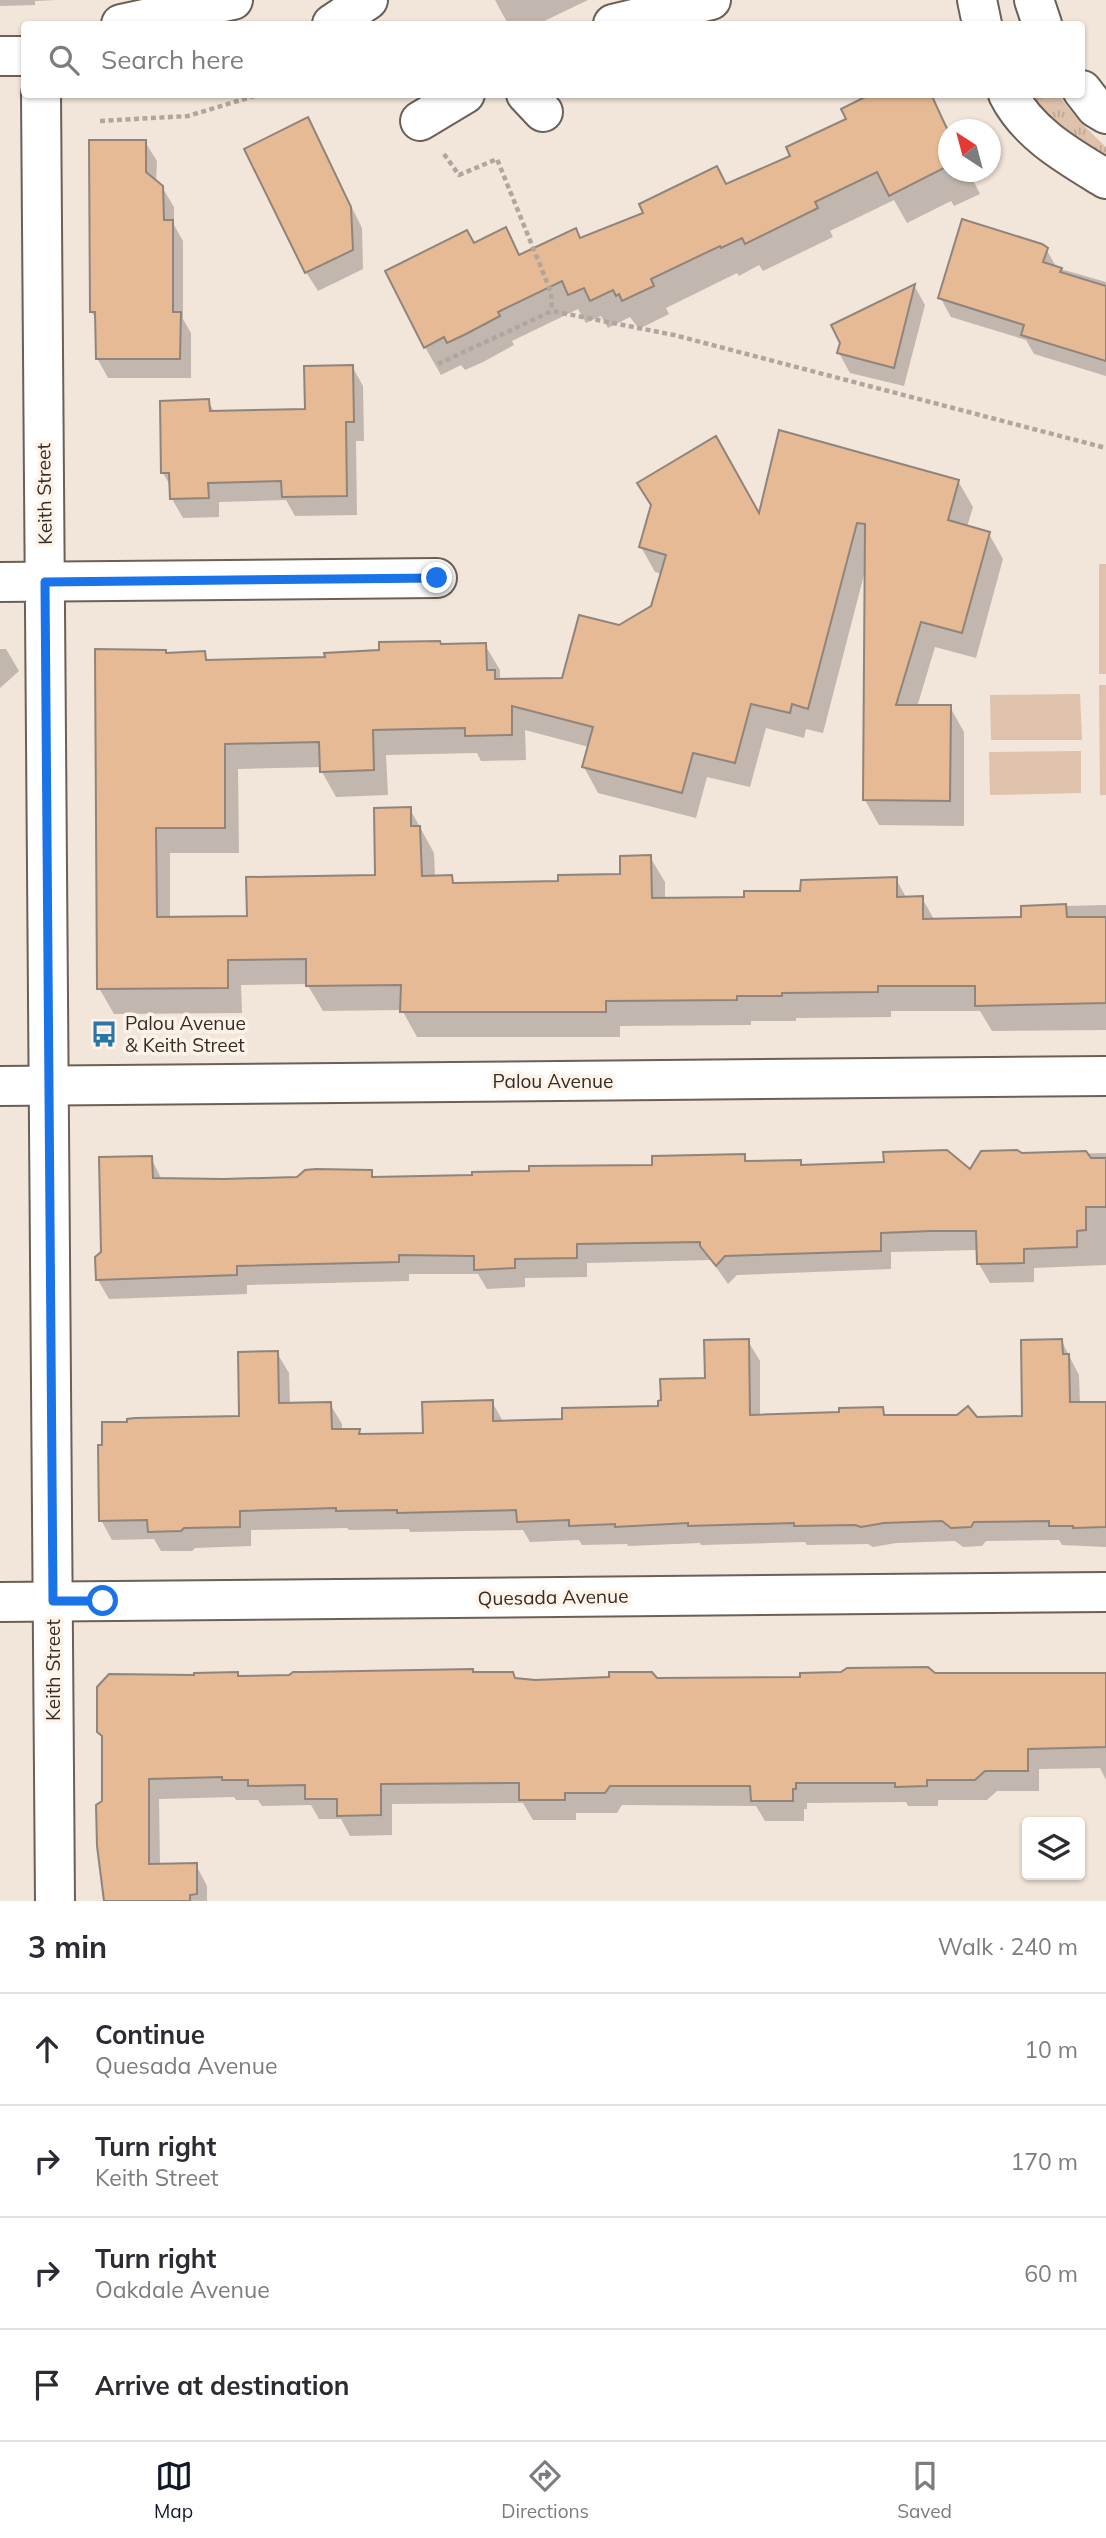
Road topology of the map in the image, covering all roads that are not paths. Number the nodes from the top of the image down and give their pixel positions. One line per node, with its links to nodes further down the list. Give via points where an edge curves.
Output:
1 (233, 0): 6 (street)
2 (368, 0): 7 (street)
3 (977, 0): 9 (street)
4 (1034, 0): 10 (street)
5 (693, 11): 8 (street)
6 (135, 21)
7 (336, 21)
8 (631, 21)
9 (981, 21)
10 (1041, 21)
11 (0, 56): 12 (street)
12 (21, 56)
13 (1085, 94): 17 (street)
14 (41, 98): 22 (street, Keith Street)
15 (458, 98): 18 (street)
16 (1010, 98): 19 (street, via 1016,110 1056,148)
17 (1106, 114)
18 (420, 121)
19 (1106, 179)
20 (437, 578): 22 (street)
21 (0, 582): 22 (street)
22 (45, 582): 24 (street, Keith Street)
23 (1106, 1076): 24 (street, Palou Avenue)
24 (48, 1085): 25 (street, Palou Avenue); 27 (street, Keith Street)
25 (0, 1086)
26 (1106, 1592): 27 (street, Quesada Avenue)
27 (53, 1601): 28 (street, Quesada Avenue); 29 (street, Keith Street)
28 (0, 1602)
29 (55, 1901)

